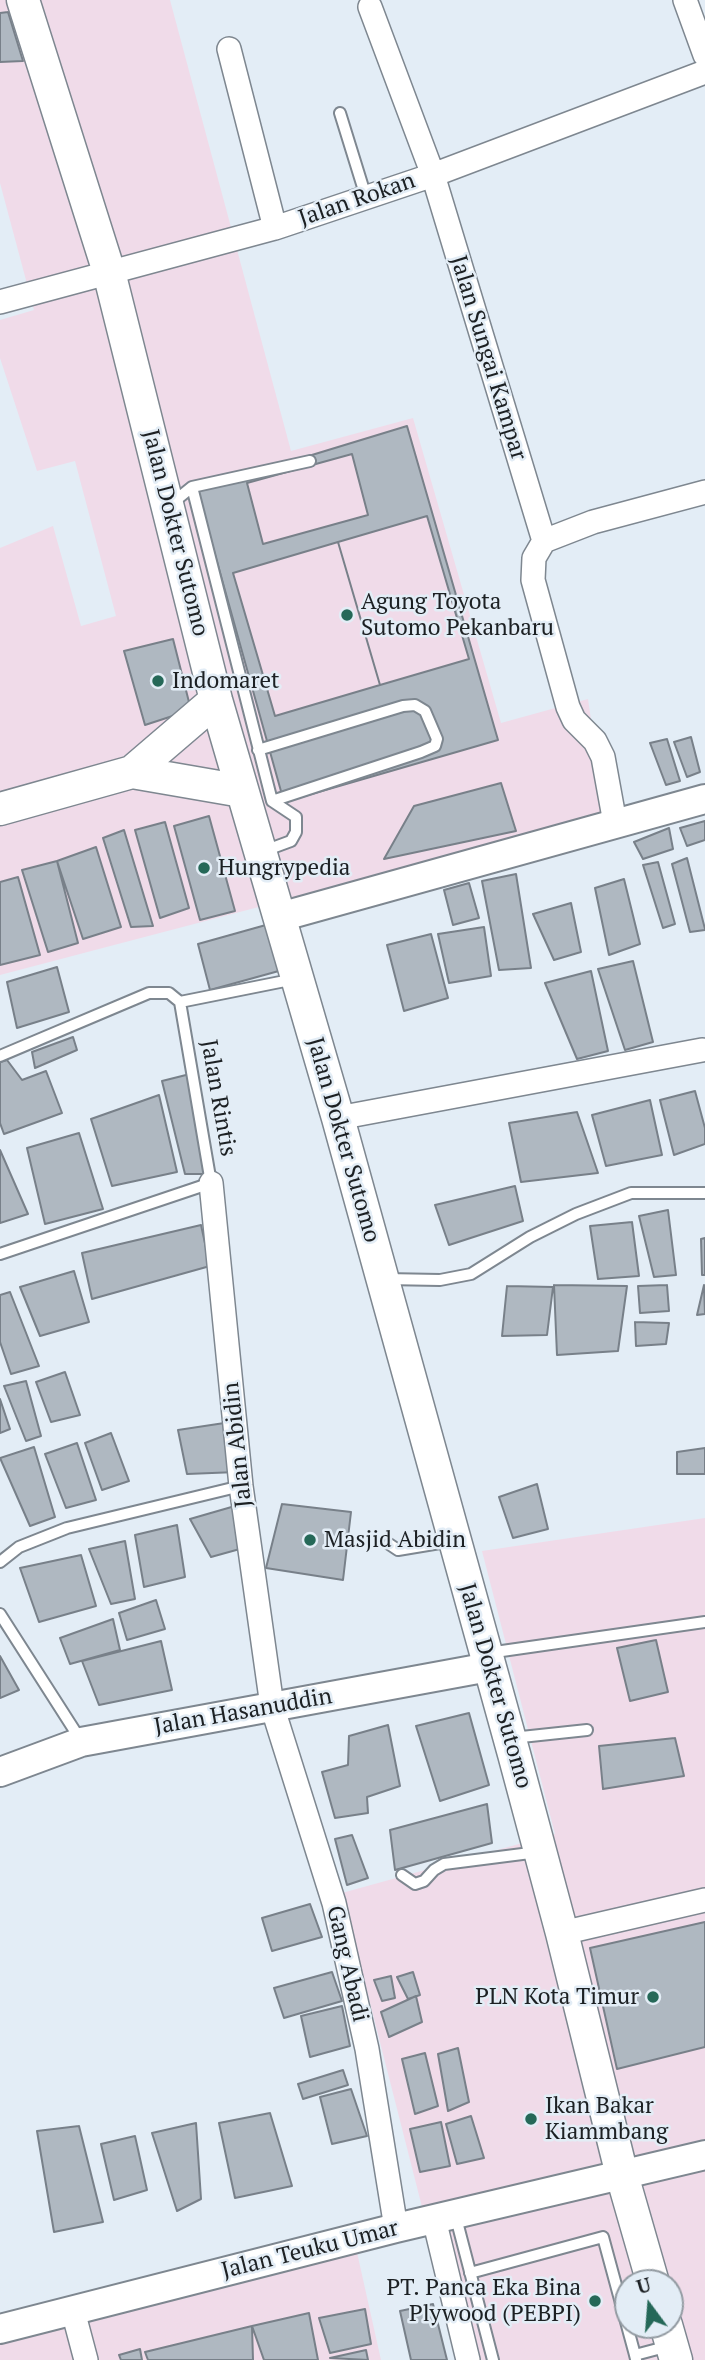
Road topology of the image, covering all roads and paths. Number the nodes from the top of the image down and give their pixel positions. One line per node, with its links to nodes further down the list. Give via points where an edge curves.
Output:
1 (23, 0): 11 (main road, Jalan Dokter Sutomo)
2 (685, 0): 5 (street)
3 (370, 7): 8 (street, Jalan Sungai Kampar)
4 (229, 49): 10 (street)
5 (705, 55)
6 (705, 72): 8 (street, Jalan Rokan)
7 (340, 113): 9 (lane)
8 (433, 174): 9 (street, Jalan Rokan); 16 (street, Jalan Sungai Kampar)
9 (366, 197): 10 (street, Jalan Rokan)
10 (275, 228): 11 (street, Jalan Rokan)
11 (109, 272): 12 (street, Jalan Rokan); 15 (main road, Jalan Dokter Sutomo)
12 (0, 302)
13 (310, 461): 15 (lane)
14 (705, 492): 16 (street, via 593,522)
15 (180, 497): 17 (main road, Jalan Dokter Sutomo); 18 (lane)
16 (544, 541): 24 (street, via 534,558 533,580 568,707 603,757)
17 (216, 700): 19 (main road); 20 (main road, Jalan Dokter Sutomo)
18 (258, 750): 22 (lane); 22 (lane, via 415,705 425,711 437,739 435,746 421,752)
19 (132, 772): 20 (main road); 23 (main road)
20 (242, 791): 25 (main road, Jalan Dokter Sutomo)
21 (705, 799): 24 (street)
22 (272, 801): 25 (lane, via 296,817 296,832 291,841)
23 (0, 809)
24 (615, 822): 26 (street)
25 (261, 852): 26 (main road, Jalan Dokter Sutomo)
26 (280, 917): 27 (main road, Jalan Dokter Sutomo)
27 (297, 978): 28 (lane); 31 (main road, Jalan Dokter Sutomo)
28 (180, 1002): 30 (lane, via 169,993 149,993); 32 (lane, Jalan Rintis)
29 (702, 1051): 31 (street)
30 (0, 1056)
31 (338, 1118): 35 (main road, Jalan Dokter Sutomo)
32 (211, 1183): 34 (lane, Jalan Rintis); 36 (street, Jalan Abidin)
33 (705, 1193): 35 (lane, via 631,1193 530,1237 471,1274 440,1280)
34 (0, 1254)
35 (382, 1279): 37 (main road, Jalan Dokter Sutomo)
36 (241, 1486): 39 (lane, via 67,1528 19,1547); 43 (street, Jalan Abidin)
37 (454, 1541): 38 (lane, via 398,1550); 42 (main road, Jalan Dokter Sutomo)
38 (389, 1544)
39 (0, 1562)
40 (0, 1614): 46 (lane)
41 (705, 1622): 42 (lane)
42 (487, 1660): 43 (street, Jalan Hasanuddin); 45 (main road, Jalan Dokter Sutomo)
43 (272, 1706): 46 (street, Jalan Hasanuddin); 55 (street, Gang Abadi, via 334,1903 367,2049)
44 (587, 1730): 45 (lane)
45 (510, 1738): 48 (main road, Jalan Dokter Sutomo)
46 (81, 1742): 47 (street, Jalan Hasanuddin)
47 (0, 1772)
48 (541, 1852): 49 (lane, via 444,1864 415,1884); 51 (main road, Jalan Dokter Sutomo)
49 (402, 1875)
50 (705, 1900): 51 (street)
51 (562, 1933): 53 (main road, Jalan Dokter Sutomo)
52 (705, 2155): 53 (street, Jalan Teuku Umar)
53 (622, 2175): 54 (street, Jalan Teuku Umar); 56 (main road, Jalan Dokter Sutomo)
54 (444, 2217): 55 (street, Jalan Teuku Umar); 57 (lane); 63 (street)
55 (396, 2228): 58 (street, Jalan Teuku Umar)
56 (649, 2269)
57 (470, 2273): 61 (lane, via 603,2236); 64 (lane)
58 (73, 2311): 59 (street, Jalan Teuku Umar); 62 (street)
59 (0, 2329)
60 (671, 2343): 61 (lane)
61 (635, 2358)
62 (86, 2360)
63 (468, 2360)
64 (493, 2360)

